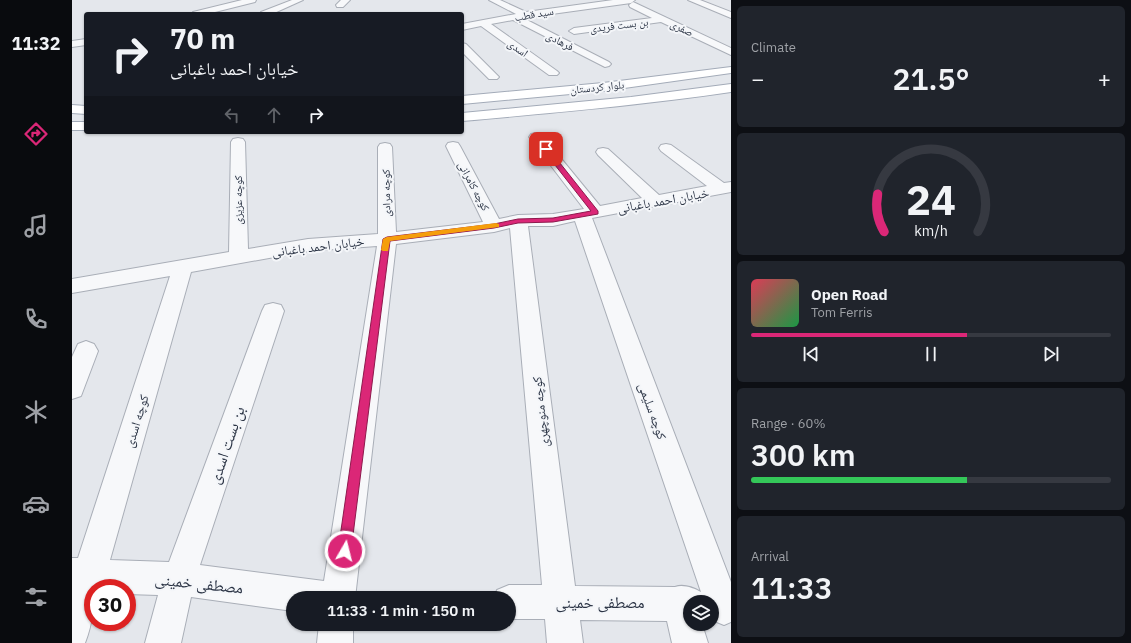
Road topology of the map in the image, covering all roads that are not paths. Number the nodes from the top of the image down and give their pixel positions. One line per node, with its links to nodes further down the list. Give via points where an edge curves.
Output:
1 (252, 0): 7 (street)
2 (299, 0): 10 (street)
3 (493, 0): 11 (street)
4 (568, 0): 8 (street)
5 (692, 0): 12 (street)
6 (628, 1): 8 (street, سید قطب); 14 (street, صفری)
7 (238, 2): 9 (street)
8 (581, 7): 11 (street, سید قطب)
9 (203, 12)
10 (269, 12)
11 (525, 14): 13 (street, سید قطب)
12 (731, 15)
13 (514, 18): 15 (street, سید قطب); 22 (street, فرهادی)
14 (664, 19): 17 (street, بن بست فریدی); 21 (street, صفری)
15 (483, 24): 16 (street, سید قطب); 24 (street, اسدی)
16 (464, 27)
17 (574, 31)
18 (84, 42): 19 (street)
19 (72, 44)
20 (464, 48): 25 (street)
21 (731, 52)
22 (605, 64)
23 (731, 70): 27 (main road, بلوار کردستان, via 603,87)
24 (553, 72)
25 (493, 77)
26 (731, 88): 30 (main road, بلوار کردستان, via 620,103)
27 (464, 100)
28 (72, 110): 29 (main road)
29 (84, 110)
30 (464, 117)
31 (72, 126): 32 (main road)
32 (84, 126)
33 (536, 137): 41 (street, کوچه سلیمی)
34 (238, 142): 44 (street, کوچه عزیزی)
35 (452, 146): 42 (street, کوچه کامرانی)
36 (385, 147): 43 (street, کوچه مرادی)
37 (666, 148): 39 (street)
38 (603, 152): 40 (street)
39 (726, 188): 40 (street, خیابان احمد باغبانی)
40 (655, 201): 41 (street, خیابان احمد باغبانی)
41 (589, 213): 42 (street, خیابان احمد باغبانی, via 553,220); 57 (street, کوچه سلیمی)
42 (506, 224): 43 (street, خیابان احمد باغبانی); 55 (street, کوچه منوچهری)
43 (387, 239): 44 (street, خیابان احمد باغبانی, via 308,245); 52 (street, کوچه مرادی)
44 (238, 257): 45 (street, خیابان احمد باغبانی)
45 (183, 267): 46 (street, خیابان احمد باغبانی); 50 (street, کوچه اسدی)
46 (72, 286)
47 (273, 311): 51 (street, بن بست اسدی)
48 (86, 351): 49 (street)
49 (72, 388)
50 (81, 575): 51 (street, مصطفی خمینی); 58 (street, کوچه اسدی)
51 (179, 579): 53 (street, مصطفی خمینی); 61 (street, بن بست اسدی)
52 (339, 591)
53 (286, 593)
54 (516, 602): 55 (street, مصطفی خمینی)
55 (561, 602): 56 (street, مصطفی خمینی); 63 (street, کوچه منوچهری)
56 (683, 603)
57 (722, 607)
58 (72, 631)
59 (336, 631): 62 (street)
60 (688, 631): 64 (street)
61 (164, 643)
62 (335, 643)
63 (565, 643)
64 (690, 643)

